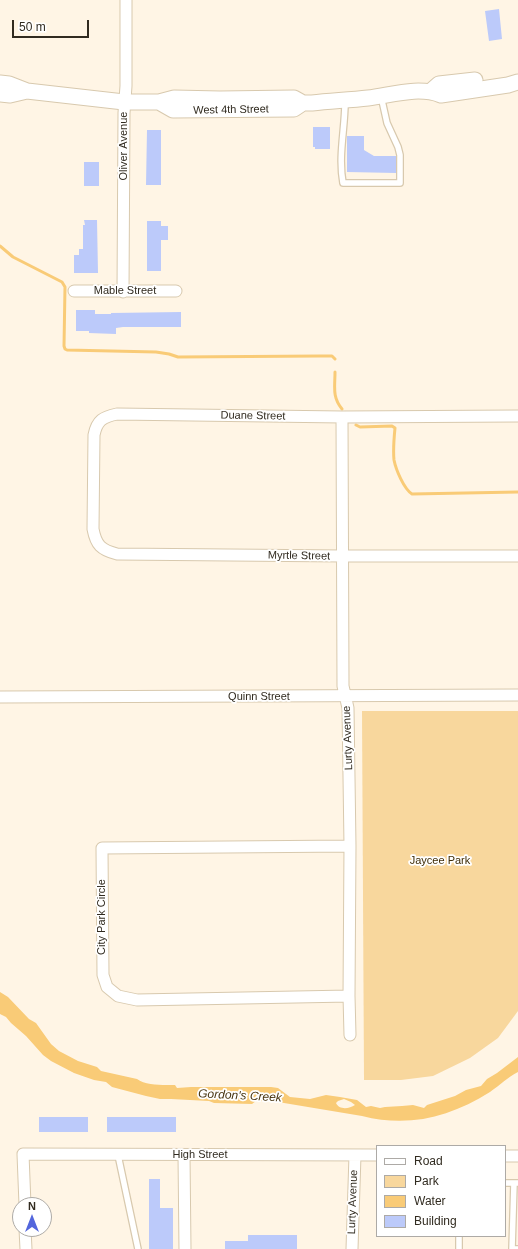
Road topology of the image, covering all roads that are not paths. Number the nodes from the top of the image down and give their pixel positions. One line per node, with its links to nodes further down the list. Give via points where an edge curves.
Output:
1 (126, 0): 10 (street, Oliver Avenue)
2 (518, 76): 6 (main road, West 4th Street, via 508,75 439,84)
3 (518, 82): 6 (main road, West 4th Street, via 442,95)
4 (0, 83): 5 (main road, West 4th Street)
5 (27, 91): 7 (main road, West 4th Street, via 10,95); 10 (main road, West 4th Street)
6 (431, 91): 8 (main road, West 4th Street)
7 (0, 94)
8 (381, 96): 9 (main road, West 4th Street); 9 (lane, via 387,123 400,155 400,184 343,183 341,159)
9 (345, 100): 10 (main road, West 4th Street, via 304,103 294,98 174,98 159,102)
10 (124, 102): 13 (street, Oliver Avenue)
11 (74, 291): 13 (street, Mable Street)
12 (176, 291): 13 (street, Mable Street)
13 (123, 292)
14 (518, 416): 15 (street, Duane Street)
15 (342, 417): 16 (street, Duane Street, via 117,414 108,416 96,426 94,435); 17 (street, Lurty Avenue)
16 (93, 529): 17 (street, Myrtle Street, via 99,545 106,551 117,554)
17 (343, 556): 18 (street, Myrtle Street); 20 (street, Lurty Avenue, via 343,686)
18 (518, 556)
19 (518, 695): 20 (street, Quinn Street)
20 (346, 696): 21 (street, Quinn Street); 22 (street, Lurty Avenue)
21 (0, 697)
22 (350, 846): 23 (street, Lurty Avenue); 23 (street, City Park Circle, via 102,848 103,975 107,987 118,996 137,1000)
23 (349, 996): 24 (street, Lurty Avenue)
24 (350, 1035)
25 (118, 1154): 26 (street, High Street); 32 (street, High Street, via 23,1154); 36 (lane)
26 (184, 1155): 27 (street, High Street); 37 (street)
27 (355, 1155): 28 (street, High Street); 38 (street, Lurty Avenue)
28 (376, 1155)
29 (506, 1156): 30 (street)
30 (518, 1156)
31 (516, 1183): 40 (lane, via 512,1249)
32 (25, 1197)
33 (25, 1237): 35 (street)
34 (459, 1237): 39 (lane)
35 (26, 1249)
36 (138, 1249)
37 (185, 1249)
38 (352, 1249)
39 (459, 1249)
40 (518, 1249)

